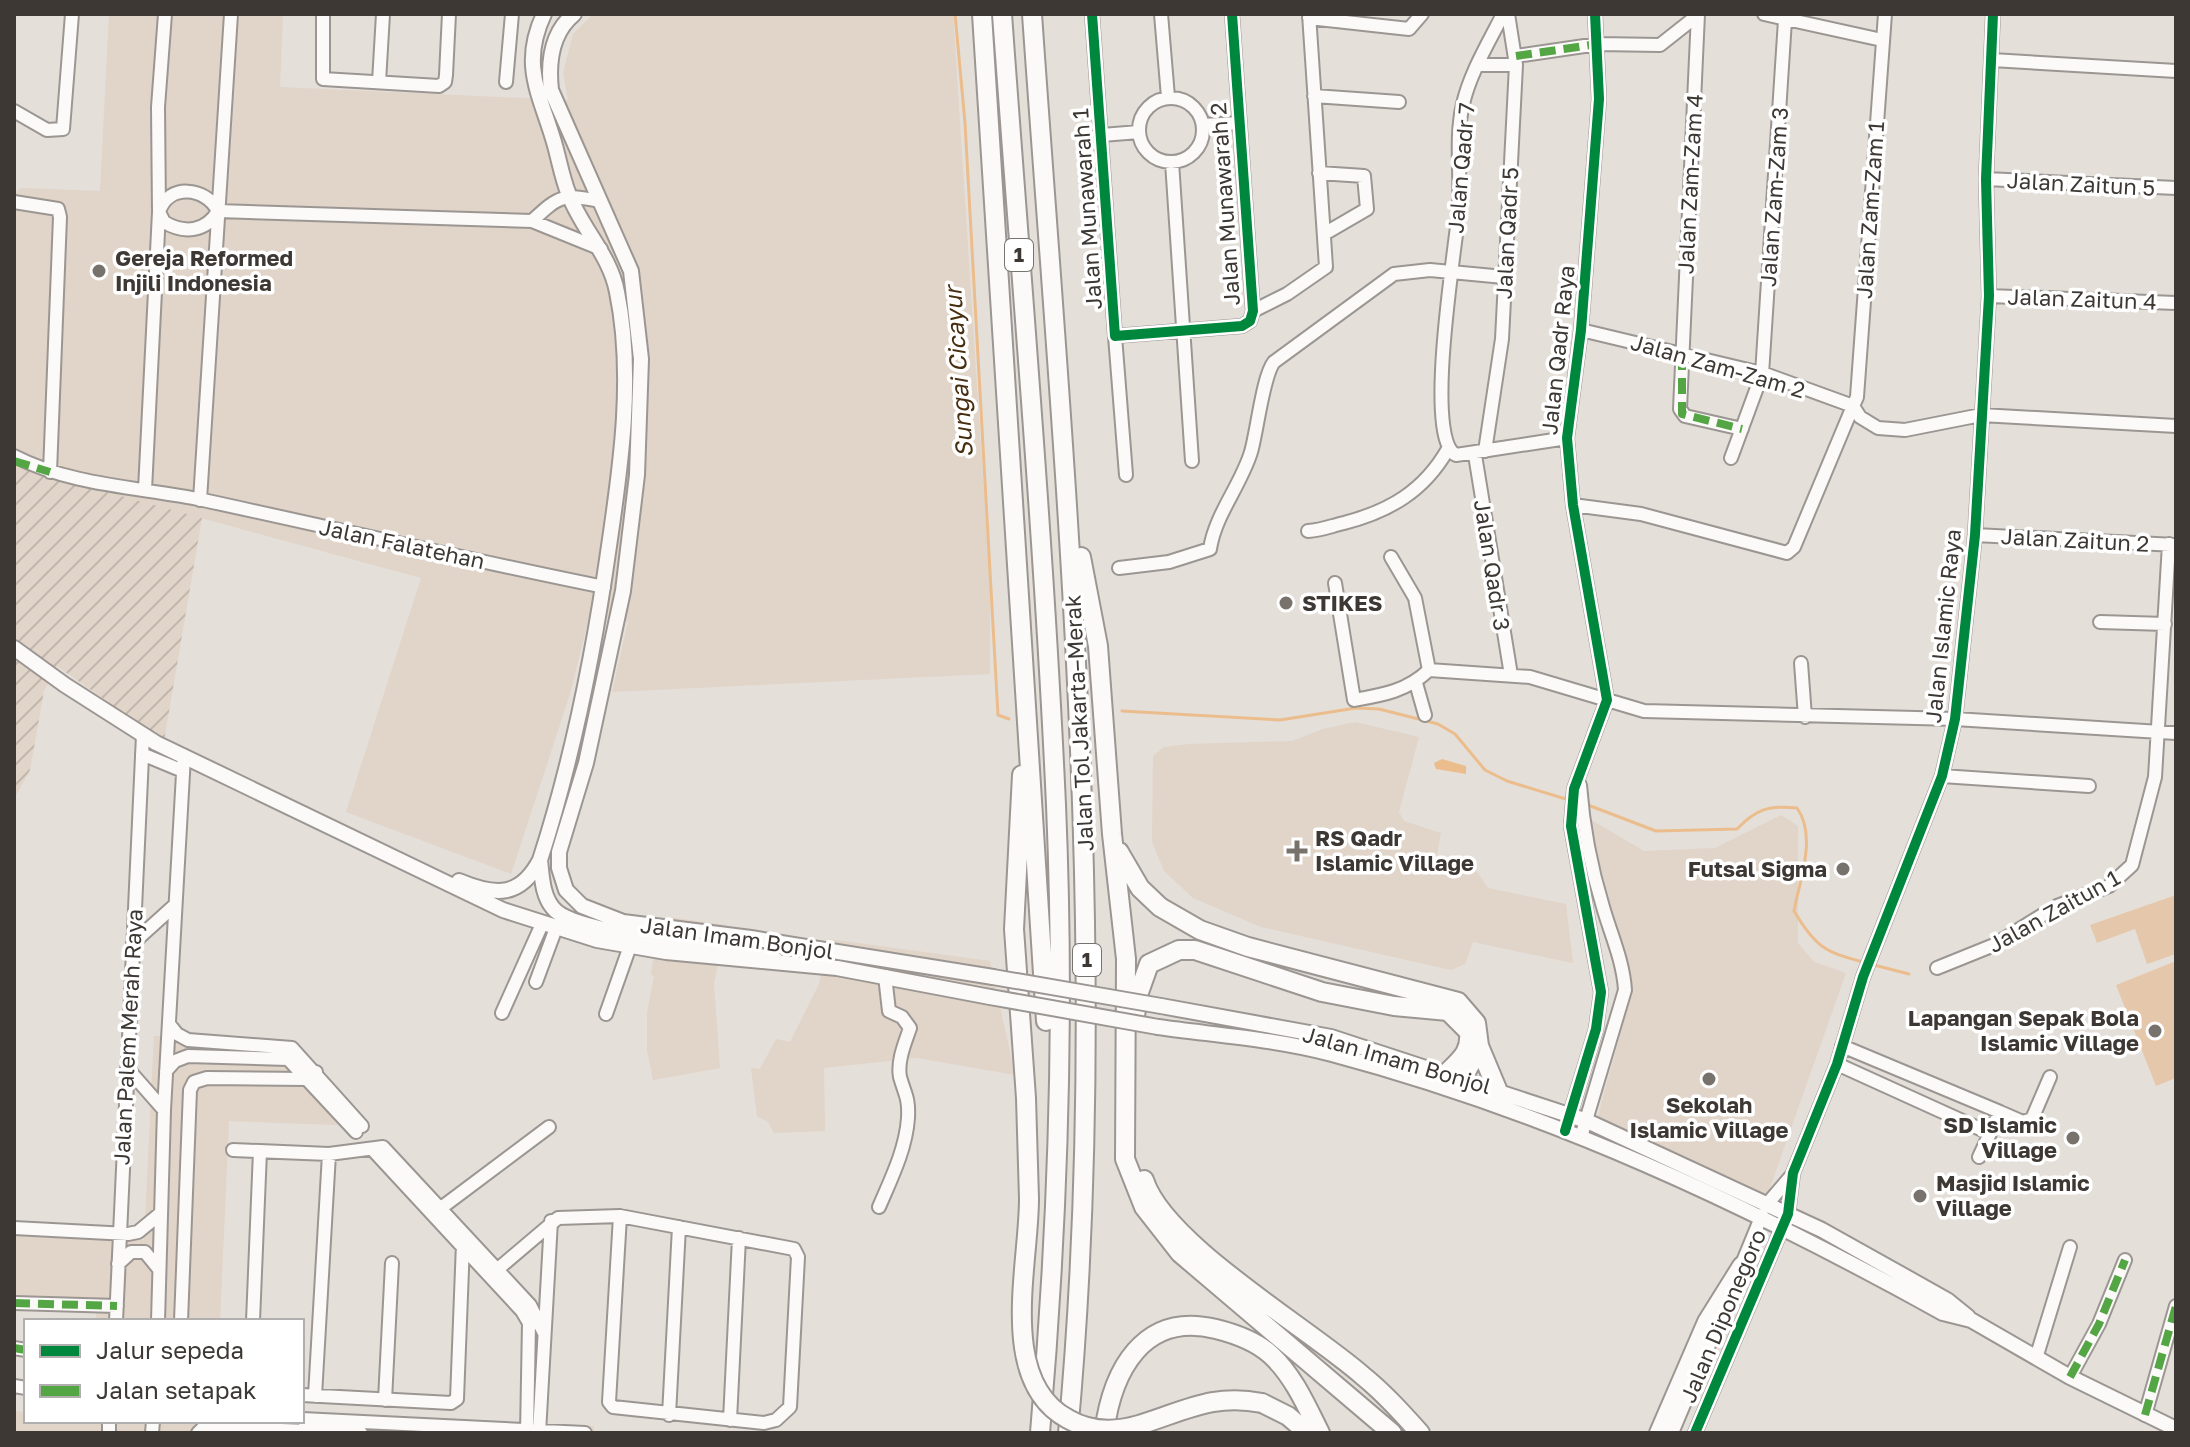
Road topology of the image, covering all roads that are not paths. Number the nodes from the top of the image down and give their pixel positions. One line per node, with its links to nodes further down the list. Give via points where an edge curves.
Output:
1 (72, 14): 38 (street, via 63,129 47,130)
2 (165, 14): 51 (street, via 158,107)
3 (231, 14): 50 (street)
4 (323, 14): 33 (street, via 323,79)
5 (383, 14): 33 (street)
6 (449, 14): 33 (street, via 445,82)
7 (512, 14): 34 (street)
8 (544, 14): 47 (main road, via 535,36 534,90)
9 (574, 14): 48 (main road, Jalan Imam Bonjol, via 549,59 551,90)
10 (975, 14): 28 (highway)
11 (982, 14): 28 (highway)
12 (1002, 14): 139 (highway, Jalan Tol Jakarta–Merak / 1, via 1056,807)
13 (1032, 14): 80 (highway, Jalan Tol Jakarta–Merak / 1)
14 (1092, 14): 42 (street, Jalan Munawarah 1)
15 (1161, 14): 36 (street)
16 (1232, 14): 39 (street, Jalan Munawarah 2)
17 (1422, 14): 24 (street, via 1409,29)
18 (1505, 14): 29 (street, Jalan Qadr 5); 31 (street, Jalan Qadr 7)
19 (1595, 14): 27 (street, Jalan Qadr Raya)
20 (1764, 14): 25 (street)
21 (1885, 14): 26 (street, Jalan Zam-Zam 1)
22 (1993, 14): 30 (street, Jalan Islamic Raya)
23 (1698, 15): 27 (street, via 1666,44); 63 (street, Jalan Zam-Zam 4)
24 (1309, 16): 35 (street)
25 (1785, 20): 26 (street); 64 (street, Jalan Zam-Zam 3)
26 (1882, 40): 65 (street, Jalan Zam-Zam 1)
27 (1598, 44): 29 (street); 61 (street, Jalan Qadr Raya, via 1599,99)
28 (985, 52): 93 (highway)
29 (1516, 60): 31 (street); 56 (street, Jalan Qadr 5)
30 (1992, 60): 32 (street); 45 (street, Jalan Islamic Raya)
31 (1479, 65): 55 (street, Jalan Qadr 7, via 1463,105 1459,211)
32 (2176, 71)
33 (379, 82)
34 (506, 82)
35 (1314, 96): 37 (street); 44 (street)
36 (1168, 97): 40 (street, via 1191,104); 41 (street, via 1150,106)
37 (1399, 102)
38 (14, 111)
39 (1239, 123): 40 (street); 59 (street, Jalan Munawarah 2)
40 (1203, 125): 43 (street, via 1196,151)
41 (1139, 132): 42 (street); 43 (street, via 1150,154)
42 (1102, 135): 62 (street, Jalan Munawarah 1)
43 (1172, 162): 60 (street)
44 (1319, 173): 53 (street); 53 (street, via 1364,176 1369,204)
45 (1986, 179): 46 (street, Jalan Zaitun 5); 57 (street, Jalan Islamic Raya)
46 (2176, 188)
47 (569, 195): 48 (street); 52 (street, via 556,199); 54 (main road)
48 (600, 201): 76 (main road, Jalan Imam Bonjol, via 635,291 641,359)
49 (14, 202): 75 (street, via 58,209 60,217)
50 (218, 211): 51 (street, via 199,228 184,230 164,222); 51 (street, via 206,197 186,192 166,198); 52 (street); 81 (street)
51 (159, 212): 79 (street)
52 (532, 221): 54 (street)
53 (1324, 234): 59 (street, via 1326,267)
54 (601, 249): 78 (main road, via 617,291 625,377)
55 (1449, 277): 56 (street); 70 (street, Jalan Qadr 7, via 1443,378); 87 (street, via 1418,270 1394,274 1274,362 1245,472 1212,534 1210,549 1169,562)
56 (1504, 277): 71 (street, Jalan Qadr 5, via 1502,339)
57 (1989, 296): 58 (street, Jalan Zaitun 4); 66 (street, Jalan Islamic Raya)
58 (2176, 303)
59 (1253, 311): 60 (street, Jalan Munawarah 2, via 1242,326)
60 (1181, 330): 62 (street, Jalan Munawarah 1); 74 (street)
61 (1581, 330): 63 (street, Jalan Zam-Zam 2); 69 (street, Jalan Qadr Raya)
62 (1115, 336): 77 (street, Jalan Munawarah 1)
63 (1682, 354): 64 (street, Jalan Zam-Zam 2); 68 (street, Jalan Zam-Zam 4, via 1682,414)
64 (1762, 374): 65 (street, Jalan Zam-Zam 2); 68 (street, Jalan Zam-Zam 3)
65 (1853, 406): 66 (street, Jalan Zam-Zam 2, via 1867,423 1905,430); 82 (street, Jalan Zam-Zam 1, via 1787,553 1641,514)
66 (1981, 415): 67 (street, Jalan Zam-Zam 2); 84 (street, Jalan Islamic Raya)
67 (2176, 426)
68 (1742, 429): 72 (street, Jalan Zam-Zam 3)
69 (1567, 438): 71 (street); 82 (street, Jalan Qadr Raya)
70 (1452, 452): 71 (street); 83 (street, via 1399,504)
71 (1480, 453): 96 (street, Jalan Qadr 3)
72 (1731, 458)
73 (14, 459): 75 (street, Jalan Falatehan)
74 (1192, 461)
75 (46, 470): 79 (street, Jalan Falatehan)
76 (637, 475): 78 (main road); 116 (main road, Jalan Imam Bonjol, via 623,591 559,868 566,890 582,906 623,922)
77 (1126, 475)
78 (620, 476): 89 (main road)
79 (145, 488): 81 (street, Jalan Falatehan)
80 (1068, 488): 110 (highway, via 1098,646); 197 (highway, Jalan Tol Jakarta–Merak / 1, via 1086,858 1087,1111 1080,1308)
81 (200, 500): 89 (street, Jalan Falatehan)
82 (1573, 505): 98 (street, Jalan Qadr Raya)
83 (1308, 531)
84 (1975, 535): 85 (street, Jalan Zaitun 2); 101 (street, Jalan Islamic Raya)
85 (2172, 544): 91 (street, Jalan Zaitun 1)
86 (1391, 557): 95 (street, via 1415,598)
87 (1119, 568)
88 (1335, 583): 97 (street, via 1354,700)
89 (604, 587): 111 (main road, via 585,688)
90 (2100, 622): 91 (street)
91 (2165, 624): 102 (street, Jalan Zaitun 1)
92 (14, 648): 104 (main road, Jalan Imam Bonjol)
93 (1024, 648): 139 (highway, via 1041,983); 199 (highway, bridge, via 1014,929 1029,1199 1025,1360 1035,1386 1057,1413 1078,1425 1115,1430 1222,1398 1262,1403)
94 (1801, 663): 100 (street)
95 (1429, 670): 96 (street); 97 (street)
96 (1511, 675): 98 (street)
97 (1416, 683): 99 (street)
98 (1607, 700): 100 (street, via 1644,711); 109 (street, Jalan Qadr Raya, via 1578,786)
99 (1425, 715)
100 (1805, 717): 101 (street)
101 (1955, 719): 102 (street); 107 (street, Jalan Islamic Raya)
102 (2159, 732): 103 (street); 119 (street, Jalan Zaitun 1, via 2155,777 2132,865 2123,876 2057,906 1994,945)
103 (2176, 733)
104 (143, 735): 105 (street, Jalan Palem Merah Raya); 106 (main road, Jalan Imam Bonjol)
105 (142, 754): 106 (street); 115 (street, Jalan Palem Merah Raya)
106 (184, 763): 112 (main road, Jalan Imam Bonjol); 113 (street, Jalan Palem Merah Raya)
107 (1942, 776): 108 (street); 128 (street, Jalan Islamic Raya, via 1863,977)
108 (2089, 786)
109 (1577, 808): 122 (street, Jalan Qadr Raya, via 1624,968); 123 (street, Jalan Qadr Raya, via 1580,884)
110 (1112, 834): 127 (highway, via 1140,888 1175,918 1248,947 1458,1002 1476,1023); 201 (highway, via 1126,959 1125,1159 1134,1188 1180,1253)
111 (540, 860): 112 (main road, via 519,887 501,892); 118 (main road, via 543,888 562,916 595,927 747,950)
112 (424, 870): 114 (main road, Jalan Imam Bonjol, via 473,897)
113 (175, 905): 115 (street); 126 (street, Jalan Palem Merah Raya)
114 (549, 926): 117 (main road, Jalan Imam Bonjol); 121 (street); 124 (street)
115 (133, 943): 130 (street, Jalan Palem Merah Raya)
116 (785, 943): 118 (main road); 132 (main road, Jalan Imam Bonjol, bridge, via 1331,1037)
117 (630, 946): 118 (main road, Jalan Imam Bonjol); 125 (street)
118 (780, 960): 120 (main road, Jalan Imam Bonjol)
119 (1937, 968)
120 (885, 976): 143 (main road, Jalan Imam Bonjol, bridge, via 1328,1053 1507,1106); 152 (street, via 889,1011 910,1028 900,1061 908,1093 905,1139)
121 (536, 982)
122 (1625, 990): 123 (street); 140 (street, Jalan Qadr Raya)
123 (1601, 992): 138 (street, Jalan Qadr Raya)
124 (502, 1013)
125 (606, 1014)
126 (169, 1024): 131 (street, Jalan Palem Merah Raya); 133 (street, via 188,1040 292,1048)
127 (1479, 1046): 132 (highway); 135 (highway)
128 (1842, 1046): 129 (street, Jalan Islamic Raya); 137 (street)
129 (1837, 1064): 144 (street); 150 (street, Jalan Islamic Raya)
130 (127, 1068): 136 (street); 161 (street, Jalan Palem Merah Raya)
131 (166, 1071): 133 (street, via 188,1056 288,1059); 136 (street, Jalan Palem Merah Raya)
132 (1455, 1075): 135 (main road, Jalan Imam Bonjol); 202 (highway, via 1470,1044 1469,1032 1448,1011 1322,992 1195,950 1160,956 1143,973 1133,1029 1132,1107 1148,1192 1181,1232 1364,1376)
133 (312, 1076): 142 (street); 176 (street, via 194,1082)
134 (2050, 1077): 137 (street, via 2032,1119 2023,1122)
135 (1497, 1089): 138 (main road, Jalan Imam Bonjol)
136 (164, 1110): 155 (street, Jalan Palem Merah Raya)
137 (2000, 1112): 144 (street)
138 (1571, 1115): 140 (main road, Jalan Imam Bonjol); 143 (street, Jalan Qadr Raya)
139 (1058, 1117): 196 (highway, Jalan Tol Jakarta–Merak / 1)
140 (1587, 1121): 145 (street, Jalan Qadr Raya); 154 (main road, Jalan Imam Bonjol)
141 (549, 1127): 153 (street)
142 (359, 1129)
143 (1565, 1131): 145 (main road, Jalan Imam Bonjol)
144 (1989, 1133): 149 (street)
145 (1581, 1137): 154 (main road, Jalan Imam Bonjol)
146 (233, 1150): 147 (street)
147 (260, 1151): 148 (street); 177 (street)
148 (329, 1154): 151 (street, via 378,1148); 182 (street)
149 (1979, 1157)
150 (1793, 1173): 154 (street, Jalan Islamic Raya); 157 (street, Jalan Islamic Raya)
151 (410, 1182): 153 (street); 163 (street)
152 (879, 1207)
153 (441, 1208): 163 (street)
154 (1765, 1209): 157 (main road, Jalan Imam Bonjol); 168 (street, Jalan Diponegoro)
155 (161, 1213): 161 (street, via 138,1232); 169 (street, Jalan Palem Merah Raya)
156 (620, 1216): 158 (street, via 566,1215); 159 (street); 184 (street, via 609,1402 620,1411)
157 (1785, 1220): 179 (main road, Jalan Imam Bonjol, via 1947,1300 1971,1320); 205 (street, Jalan Diponegoro)
158 (551, 1221): 170 (street); 178 (street)
159 (679, 1227): 162 (street); 184 (street)
160 (14, 1228): 161 (street)
161 (119, 1235): 167 (street, Jalan Palem Merah Raya)
162 (739, 1238): 187 (street); 187 (street, via 794,1249 798,1257 790,1407 776,1420)
163 (464, 1240): 170 (street); 183 (street, via 457,1399)
164 (2070, 1247): 179 (street)
165 (2125, 1260): 180 (street)
166 (392, 1263): 183 (street)
167 (118, 1264): 169 (street, via 131,1252 145,1252); 172 (street, Jalan Palem Merah Raya)
168 (1742, 1266): 203 (highway, via 1707,1322); 204 (street, Jalan Diponegoro)
169 (159, 1270): 175 (street, Jalan Palem Merah Raya)
170 (493, 1272): 178 (street, via 530,1305); 181 (street, via 529,1323)
171 (14, 1303): 172 (street)
172 (117, 1306): 174 (street, Jalan Palem Merah Raya)
173 (2176, 1306): 185 (street)
174 (116, 1319)
175 (158, 1319)
176 (181, 1319)
177 (253, 1319)
178 (544, 1333): 181 (street)
179 (2037, 1355): 180 (main road, Jalan Imam Bonjol)
180 (2070, 1377): 185 (main road, Jalan Imam Bonjol)
181 (535, 1378): 193 (street)
182 (308, 1396): 183 (street)
183 (385, 1400)
184 (669, 1415): 187 (street)
185 (2145, 1415): 192 (main road, Jalan Imam Bonjol)
186 (304, 1419): 189 (street)
187 (730, 1420)
188 (272, 1425): 189 (street); 190 (street)
189 (332, 1426): 191 (street); 194 (street)
190 (202, 1427)
191 (417, 1429): 193 (street)
192 (2176, 1429)
193 (533, 1432): 195 (street)
194 (361, 1433)
195 (585, 1433)
196 (1040, 1433)
197 (1068, 1433)
198 (1104, 1433): 200 (highway, via 1123,1366 1152,1337 1185,1325 1235,1334 1271,1354)
199 (1308, 1433)
200 (1320, 1433)
201 (1392, 1433)
202 (1420, 1433)
203 (1659, 1433)
204 (1672, 1433)
205 (1695, 1433)

